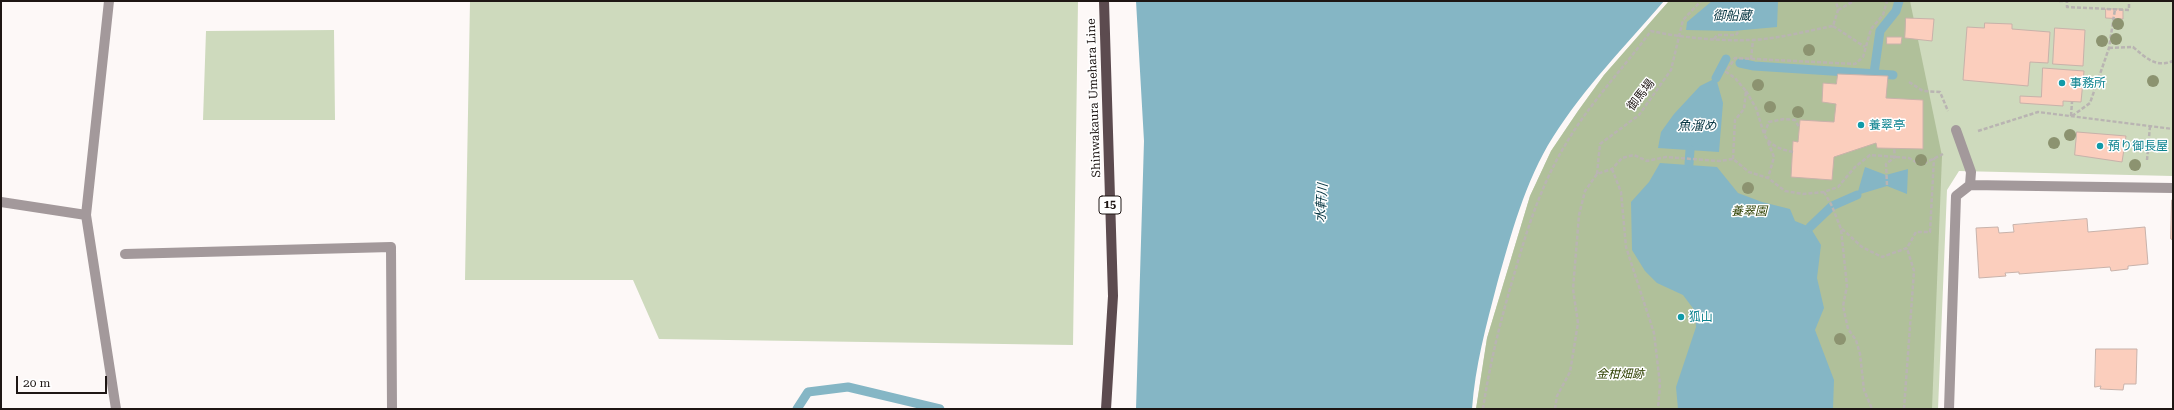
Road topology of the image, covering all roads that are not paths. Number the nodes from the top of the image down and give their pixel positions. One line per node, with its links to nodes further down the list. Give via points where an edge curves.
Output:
1 (109, 1): 7 (street)
2 (1104, 1): 11 (main road, Shinwakaura Umehara Line / 15, via 1113,296)
3 (1956, 130): 4 (street, via 1971,172)
4 (1970, 185): 5 (street); 12 (street, via 1956,196)
5 (2173, 188)
6 (1, 202): 7 (street)
7 (86, 215): 9 (street)
8 (125, 254): 10 (street, via 391,247)
9 (116, 409)
10 (392, 409)
11 (1106, 409)
12 (1949, 409)

